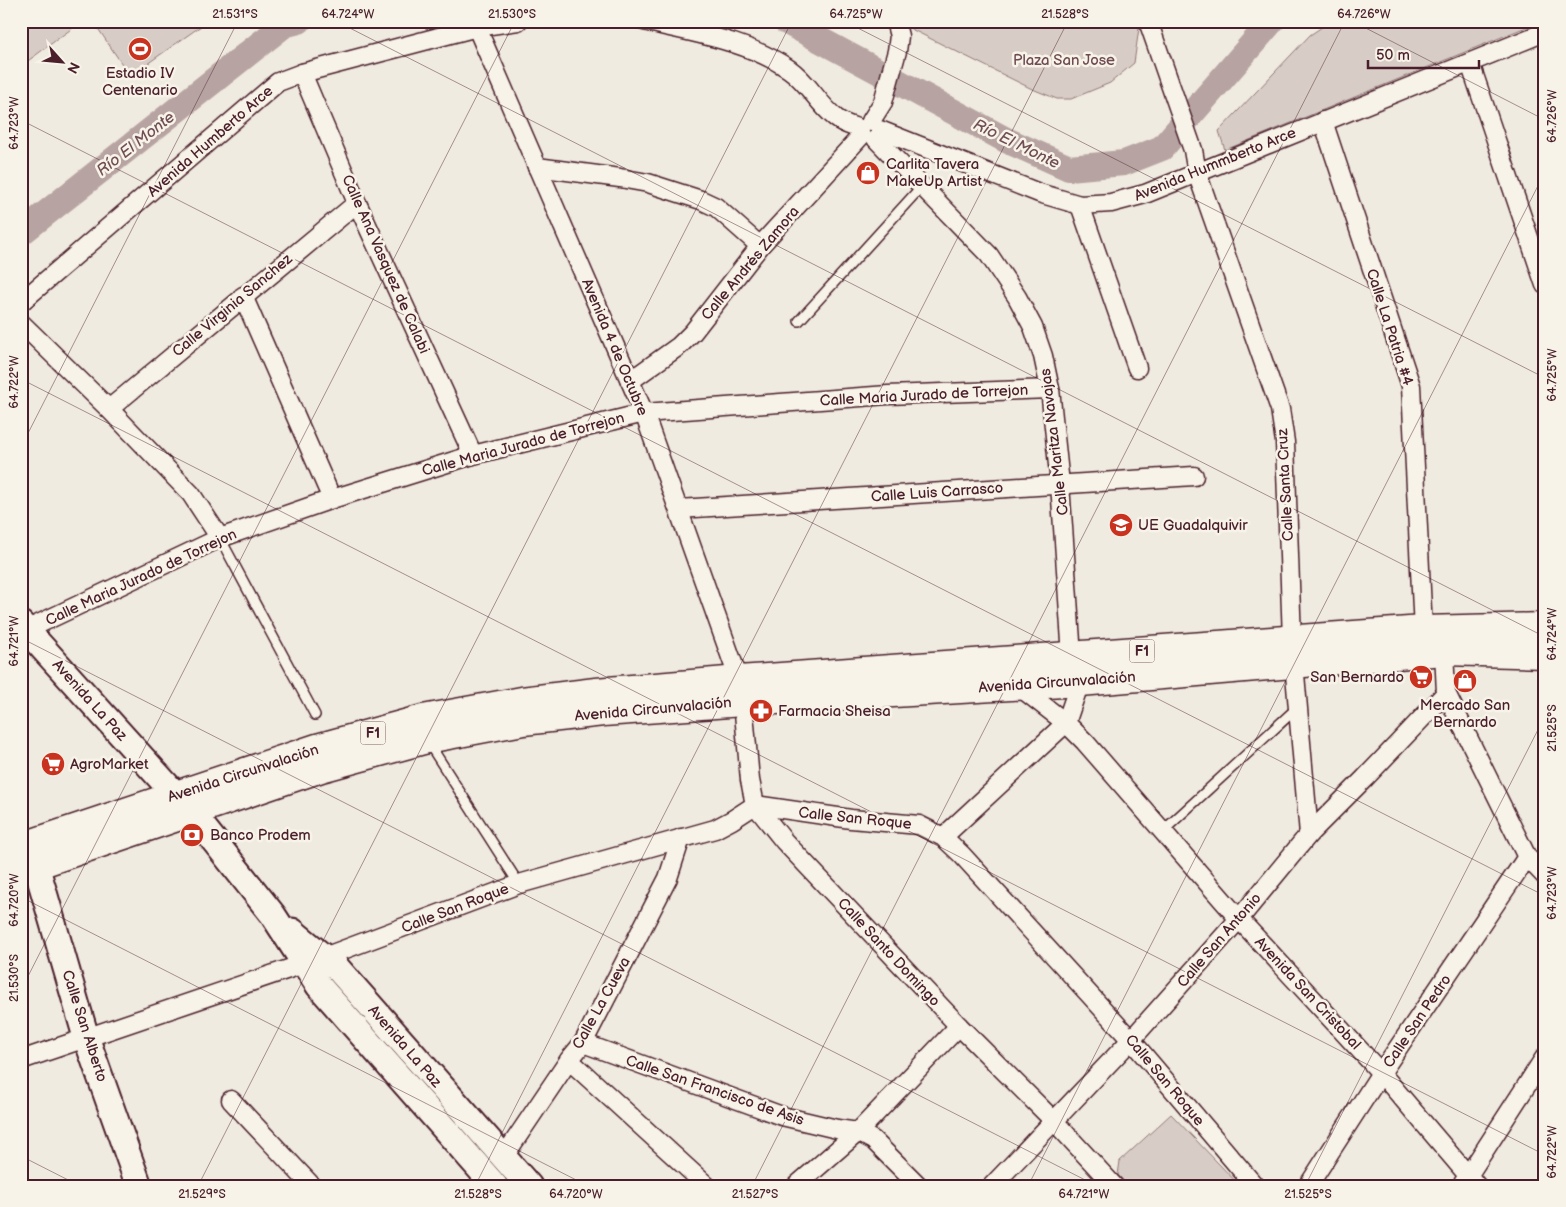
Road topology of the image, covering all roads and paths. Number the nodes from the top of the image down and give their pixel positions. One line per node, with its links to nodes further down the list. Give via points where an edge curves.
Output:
1 (518, 21): 5 (street, Avenida Humberto Arce)
2 (644, 21): 10 (street, via 741,45 772,58 807,85 836,119)
3 (895, 21): 10 (street, Calle Andrés Zamora, via 899,36 897,51 883,102)
4 (1148, 21): 12 (street, Calle Santa Cruz, via 1193,150)
5 (475, 24): 8 (street, Avenida Humberto Arce); 11 (street, Avenida 4 de Octubre)
6 (1545, 32): 7 (street, Avenida Hummberto Arce)
7 (1470, 63): 9 (street, Avenida Hummberto Arce); 17 (street)
8 (302, 72): 14 (street, Calle Ana Vasquez de Calabi); 19 (street, Avenida Humberto Arce, via 278,82)
9 (1323, 121): 12 (street, Avenida Hummberto Arce); 35 (street, Calle La Patria #4, via 1411,386)
10 (870, 131): 13 (street, Calle Maritza Navajas); 15 (street, Avenida Hummberto Arce); 16 (street, Calle Andrés Zamora)
11 (538, 167): 16 (street, via 648,183 701,200 716,207); 23 (street, Avenida 4 de Octubre)
12 (1197, 173): 15 (street, Avenida Hummberto Arce, via 1145,194 1111,203); 36 (street, Calle Santa Cruz, via 1280,409 1285,442)
13 (922, 186): 20 (lane); 24 (street, Calle Maritza Navajas, via 989,255 1017,297 1034,327)
14 (357, 203): 18 (street, Calle Virginia Sanchez); 27 (street, Calle Ana Vasquez de Calabi)
15 (1080, 205): 22 (street)
16 (760, 246): 23 (street, Calle Andrés Zamora, via 693,332)
17 (1545, 286)
18 (243, 296): 25 (street, Calle Virginia Sanchez); 30 (street)
19 (21, 302)
20 (799, 321)
21 (21, 323): 25 (street)
22 (1137, 368)
23 (630, 381): 26 (street, Avenida 4 de Octubre)
24 (1050, 390): 26 (street, Calle Maria Jurado de Torrejon, via 888,395); 29 (street, Calle Maritza Navajas)
25 (109, 408): 32 (street, via 191,494)
26 (644, 413): 27 (street, Calle Maria Jurado de Torrejon); 31 (street, Avenida 4 de Octubre)
27 (472, 455): 30 (street, Calle Maria Jurado de Torrejon)
28 (1194, 476): 29 (street, Calle Luis Carrasco)
29 (1060, 484): 31 (street, Calle Luis Carrasco); 39 (street, Calle Maritza Navajas)
30 (332, 499): 32 (street, Calle Maria Jurado de Torrejon)
31 (679, 509): 42 (street, Avenida 4 de Octubre)
32 (220, 538): 33 (street, Calle Maria Jurado de Torrejon); 45 (lane)
33 (24, 627): 48 (street, Avenida La Paz)
34 (1545, 627): 35 (highway, Avenida Circunvalación / F1)
35 (1424, 630): 36 (highway, Avenida Circunvalación / F1)
36 (1293, 651): 37 (highway, Avenida Circunvalación / F1); 39 (highway, Avenida Circunvalación / F1); 40 (highway, Avenida Circunvalación / F1); 44 (street, Calle Santa Cruz)
37 (1444, 652): 38 (highway, Avenida Circunvalación / F1); 43 (street)
38 (1545, 654)
39 (1072, 656): 42 (highway, Avenida Circunvalación / F1)
40 (1080, 682): 41 (highway, Avenida Circunvalación / F1); 46 (street)
41 (1017, 685): 42 (highway, Avenida Circunvalación / F1); 46 (street, Avenida San Cristobal)
42 (741, 691): 47 (highway, Avenida Circunvalación / F1, via 523,721); 48 (highway, Avenida Circunvalación / F1, via 596,692 522,701 423,719 317,748); 49 (street, Calle Santo Domingo)
43 (1446, 693): 51 (street, Calle San Antonio); 54 (street)
44 (1298, 706): 50 (lane); 51 (street, Calle Santa Cruz)
45 (315, 715)
46 (1066, 722): 50 (street, Avenida San Cristobal); 52 (street)
47 (427, 739): 48 (highway, Avenida Circunvalación / F1); 57 (lane)
48 (184, 804): 55 (highway, Avenida Circunvalación / F1); 59 (street, Avenida La Paz, via 273,915)
49 (755, 805): 52 (street, Calle San Roque, via 919,825); 53 (street, Calle San Roque, via 714,829); 60 (street, Calle Santo Domingo, via 784,841)
50 (1163, 831): 58 (street, Avenida San Cristobal)
51 (1309, 834): 58 (street, Calle San Antonio)
52 (943, 837): 62 (street, Calle San Roque)
53 (681, 838): 57 (street, Calle San Roque); 63 (street, Calle La Cueva, via 668,878)
54 (1527, 857): 56 (street); 67 (street, Calle San Pedro)
55 (26, 861): 61 (street, Calle San Alberto)
56 (1545, 876)
57 (519, 884): 59 (street, Calle San Roque)
58 (1239, 919): 62 (street, Calle San Antonio); 67 (street, Avenida San Cristobal)
59 (314, 960): 61 (street, Calle San Roque); 71 (street, Avenida La Paz, via 338,969); 75 (street, Avenida La Paz, via 319,986)
60 (959, 1026): 69 (street, Calle Santo Domingo); 70 (street)
61 (86, 1037): 65 (street, Calle San Roque); 73 (street, Calle San Alberto)
62 (1131, 1040): 69 (street, Calle San Antonio); 82 (street, Calle San Roque)
63 (582, 1043): 66 (street, Calle La Cueva); 70 (street, Calle San Francisco de Asis, via 782,1116)
64 (1545, 1057): 72 (street)
65 (21, 1060)
66 (569, 1060): 71 (street, Calle La Cueva); 77 (street)
67 (1381, 1073): 72 (street, Avenida San Cristobal); 83 (street, Calle San Pedro)
68 (231, 1100): 74 (street)
69 (1054, 1121): 80 (street, Calle San Antonio); 81 (street, Calle Santo Domingo)
70 (858, 1132): 78 (street); 79 (street, Calle San Francisco de Asis, via 873,1140)
71 (503, 1158): 76 (street, Avenida La Paz)
72 (1469, 1182)
73 (137, 1185)
74 (312, 1186)
75 (495, 1186)
76 (529, 1186)
77 (707, 1186)
78 (796, 1186)
79 (919, 1186)
80 (992, 1186)
81 (1114, 1186)
82 (1255, 1186)
83 (1308, 1186)

